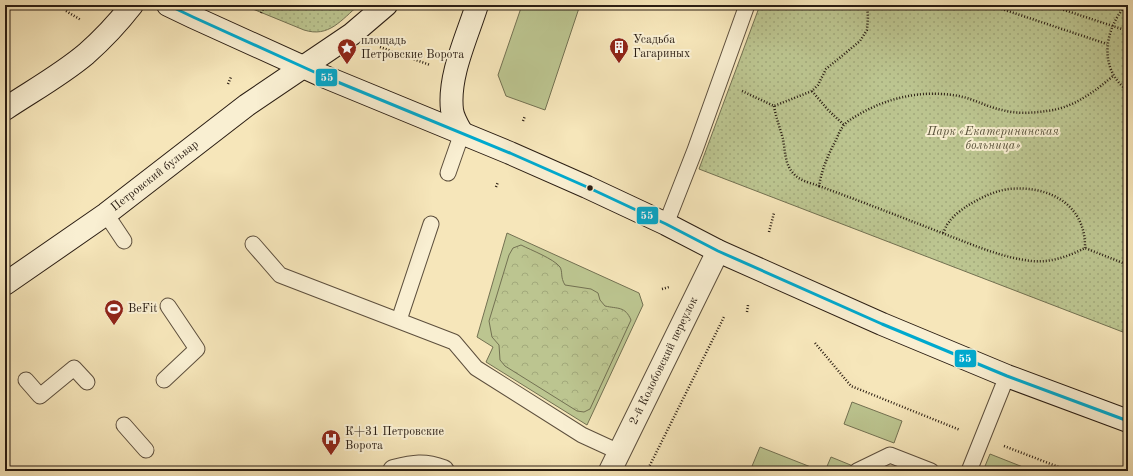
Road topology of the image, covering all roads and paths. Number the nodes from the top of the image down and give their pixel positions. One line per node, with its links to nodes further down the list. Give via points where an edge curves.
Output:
1 (132, 5): 27 (main road, via 106,35 67,69)
2 (168, 5): 21 (main road)
3 (265, 5): 14 (path)
4 (386, 5): 21 (main road, Петровский бульвар, via 352,34)
5 (478, 5): 31 (main road, via 455,73 452,95 452,112)
6 (748, 5): 23 (lane)
7 (867, 5): 24 (path, via 866,30 860,41 826,69)
8 (990, 5): 18 (path)
9 (1049, 5): 16 (path)
10 (1108, 5): 12 (path)
11 (1126, 5): 12 (path)
12 (1122, 10): 16 (path)
13 (66, 11): 15 (path)
14 (261, 12)
15 (81, 20)
16 (1112, 26): 17 (path); 18 (path)
17 (1128, 31)
18 (1107, 44): 22 (path, via 1108,63)
19 (374, 45): 20 (path)
20 (432, 65)
21 (304, 66): 31 (main road); 37 (main road, Петровский бульвар, via 220,124)
22 (1113, 76): 25 (path); 30 (path, via 1077,102 1048,111 1014,112 958,96 908,95 872,107)
23 (719, 81): 26 (path); 39 (lane)
24 (812, 91): 26 (path); 30 (path)
25 (1128, 91)
26 (774, 106): 34 (path, via 788,165 793,174)
27 (5, 109)
28 (525, 116): 29 (path)
29 (523, 121)
30 (844, 125): 34 (path, via 823,167)
31 (462, 133): 32 (lane); 39 (main road)
32 (448, 173)
33 (498, 182): 35 (path)
34 (819, 186): 41 (path)
35 (496, 187)
36 (774, 213): 40 (path)
37 (106, 214): 42 (lane); 47 (main road, Петровский бульвар)
38 (431, 224): 54 (lane)
39 (666, 224): 45 (main road)
40 (769, 232)
41 (943, 233): 44 (path, via 1017,259 1034,261 1061,258); 44 (path, via 949,222 961,210 974,202 991,193 1026,188 1045,192 1069,205 1082,226)
42 (124, 241)
43 (253, 244): 54 (lane, via 280,275)
44 (1085, 248): 46 (path)
45 (718, 251): 56 (main road); 64 (main road, 2-й Колобовский переулок)
46 (1128, 265)
47 (5, 284)
48 (662, 288): 49 (path)
49 (669, 288)
50 (748, 305): 52 (path)
51 (168, 306): 58 (lane, via 197,349)
52 (747, 312)
53 (724, 317): 68 (path)
54 (399, 320): 64 (lane, via 454,342 476,368 582,435)
55 (815, 343): 62 (path, via 851,386)
56 (1007, 376): 60 (main road); 62 (lane)
57 (26, 380): 59 (lane, via 40,396 74,368)
58 (164, 380)
59 (87, 382)
60 (1128, 421)
61 (124, 425): 63 (lane)
62 (982, 438): 71 (lane); 72 (path)
63 (146, 450)
64 (619, 452): 67 (main road, 2-й Колобовский переулок)
65 (394, 471): 66 (main road, via 412,466 430,466)
66 (443, 471)
67 (610, 471)
68 (647, 471)
69 (857, 471): 70 (lane, via 890,455)
70 (931, 471)
71 (969, 471)
72 (1069, 471)

